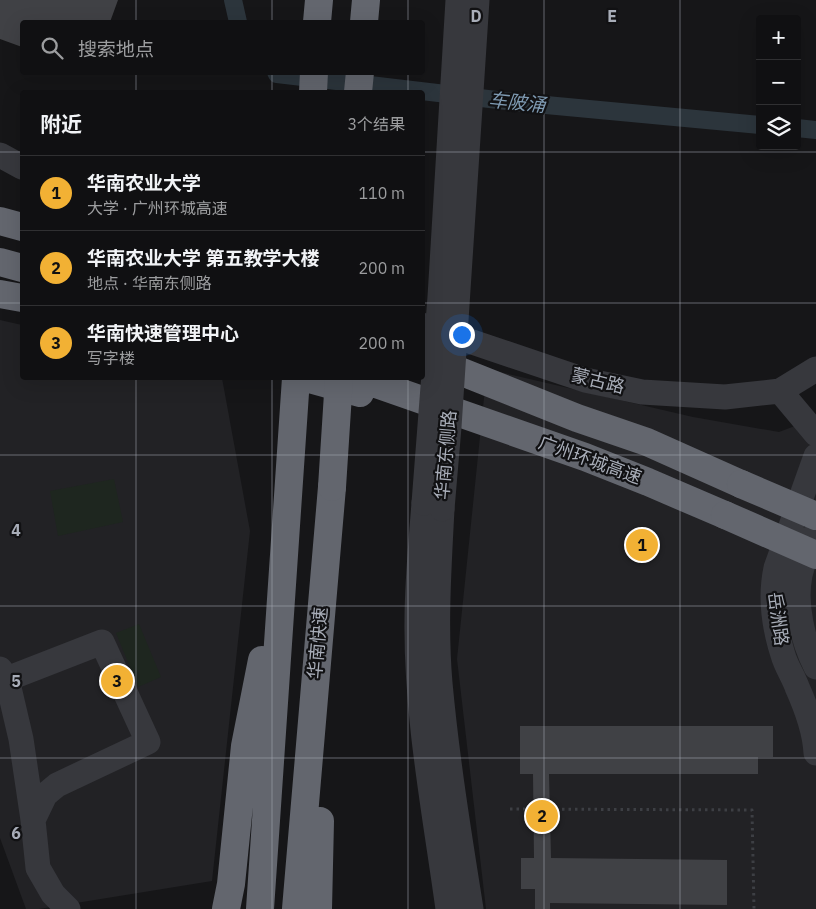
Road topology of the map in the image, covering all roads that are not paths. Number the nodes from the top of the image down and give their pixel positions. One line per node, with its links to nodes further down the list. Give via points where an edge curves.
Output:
1 (319, 0): 5 (highway)
2 (366, 0): 6 (highway)
3 (458, 0): 30 (street, 华南东侧路, bridge, via 440,297)
4 (477, 0): 30 (street, 华南东侧路, bridge, via 449,427)
5 (318, 20)
6 (364, 20)
7 (314, 75): 9 (highway)
8 (360, 75): 10 (highway)
9 (313, 90)
10 (358, 90)
11 (0, 155): 12 (street)
12 (20, 166)
13 (0, 221): 14 (highway)
14 (20, 226)
15 (0, 262): 16 (highway)
16 (20, 267)
17 (0, 294): 18 (highway)
18 (20, 298)
19 (425, 326): 26 (street, 蒙古路, via 586,380 642,392 725,398)
20 (425, 357): 33 (highway, 广州环城高速, bridge, via 576,418 647,442 741,484)
21 (816, 369): 26 (street)
22 (296, 380): 31 (highway)
23 (313, 380): 29 (highway)
24 (338, 380): 32 (highway, 华南快速, bridge)
25 (364, 380): 29 (highway, 广州环城高速)
26 (780, 391): 27 (street)
27 (816, 434)
28 (816, 456): 36 (street, 岳洲路, via 776,568 773,585 775,619 783,656 810,720)
29 (585, 457): 33 (highway, 广州环城高速, bridge, via 725,515)
30 (433, 506): 43 (street, 华南东侧路, via 417,621 422,718); 44 (street, 华南东侧路, via 440,682)
31 (286, 534): 39 (highway, via 245,746); 40 (highway)
32 (327, 534): 41 (highway, 华南快速); 42 (highway)
33 (814, 536): 34 (street, via 800,577 799,612)
34 (816, 667)
35 (4, 674): 37 (street, via 21,739); 37 (street, via 102,642 148,742 57,784 44,795)
36 (816, 753)
37 (33, 820): 38 (street, via 38,868 53,894)
38 (68, 909)
39 (226, 909)
40 (260, 909)
41 (296, 909)
42 (318, 909)
43 (448, 909)
44 (471, 909)

